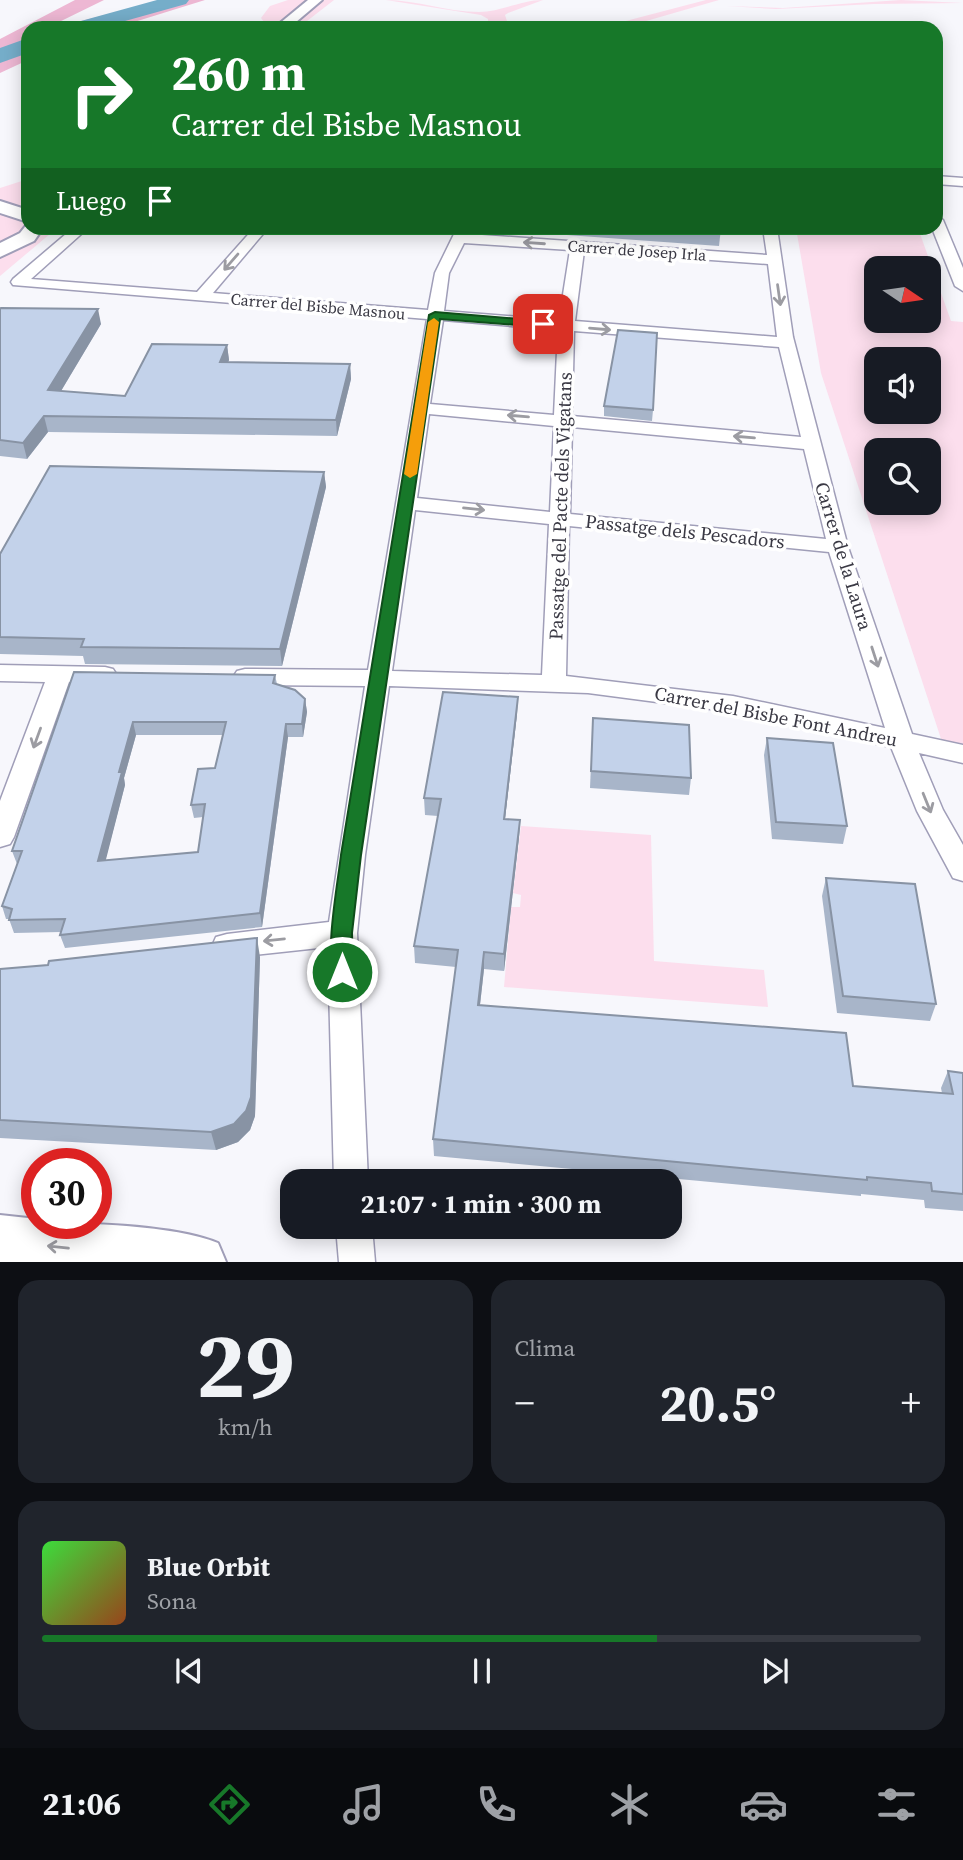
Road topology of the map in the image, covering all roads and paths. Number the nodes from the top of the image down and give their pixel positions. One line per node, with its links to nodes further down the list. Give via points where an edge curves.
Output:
1 (316, 0): 2 (street)
2 (290, 21)
3 (943, 181): 4 (street)
4 (963, 182)
5 (21, 201): 6 (street)
6 (0, 207): 7 (street)
7 (21, 214)
8 (28, 235): 16 (street)
9 (72, 235): 18 (street)
10 (255, 235): 20 (street, one-way to 20)
11 (460, 235): 21 (street, via 442,273)
12 (479, 235): 15 (street, Carrer de Josep Irla, one-way to 12)
13 (771, 235): 17 (street, Carrer de la Laura)
14 (942, 235): 19 (street)
15 (579, 246): 17 (street, Carrer de Josep Irla); 22 (street, Passatge del Pacte dels Vigatans)
16 (0, 251)
17 (774, 260): 23 (street, Carrer de la Laura, one-way to 23)
18 (18, 282): 20 (street, Carrer del Bisbe Masnou)
19 (963, 286)
20 (201, 297): 21 (street, Carrer del Bisbe Masnou)
21 (435, 315): 22 (street, Carrer del Bisbe Masnou); 24 (street)
22 (566, 326): 23 (street, Carrer del Bisbe Masnou, one-way to 23); 25 (street, Passatge del Pacte dels Vigatans)
23 (786, 343): 26 (street, Carrer de la Laura)
24 (421, 408): 25 (street, one-way to 24); 27 (street)
25 (562, 420): 26 (street, one-way to 25); 28 (street, Passatge del Pacte dels Vigatans)
26 (812, 444): 29 (street, Carrer de la Laura)
27 (406, 503): 28 (street, Passatge dels Pescadors, one-way to 28); 34 (street)
28 (561, 518): 29 (street, Passatge dels Pescadors); 35 (street, Passatge del Pacte dels Vigatans)
29 (838, 547): 36 (street, Carrer de la Laura, one-way to 36)
30 (0, 673): 31 (street)
31 (61, 674): 32 (street); 38 (street, one-way to 38)
32 (129, 675)
33 (225, 677): 34 (street, Carrer del Bisbe Font Andreu)
34 (380, 680): 35 (street, Carrer del Bisbe Font Andreu); 40 (street)
35 (554, 683): 36 (street, Carrer del Bisbe Font Andreu, via 733,704)
36 (901, 740): 37 (street, Carrer del Bisbe Font Andreu); 39 (street, Carrer de la Laura, one-way to 39, via 930,811)
37 (963, 754)
38 (0, 837)
39 (963, 870)
40 (342, 933): 41 (street, one-way to 41); 42 (street)
41 (194, 950)
42 (351, 1169)
43 (355, 1239): 46 (street)
44 (0, 1242): 45 (street, one-way to 44)
45 (199, 1262)
46 (357, 1262)

